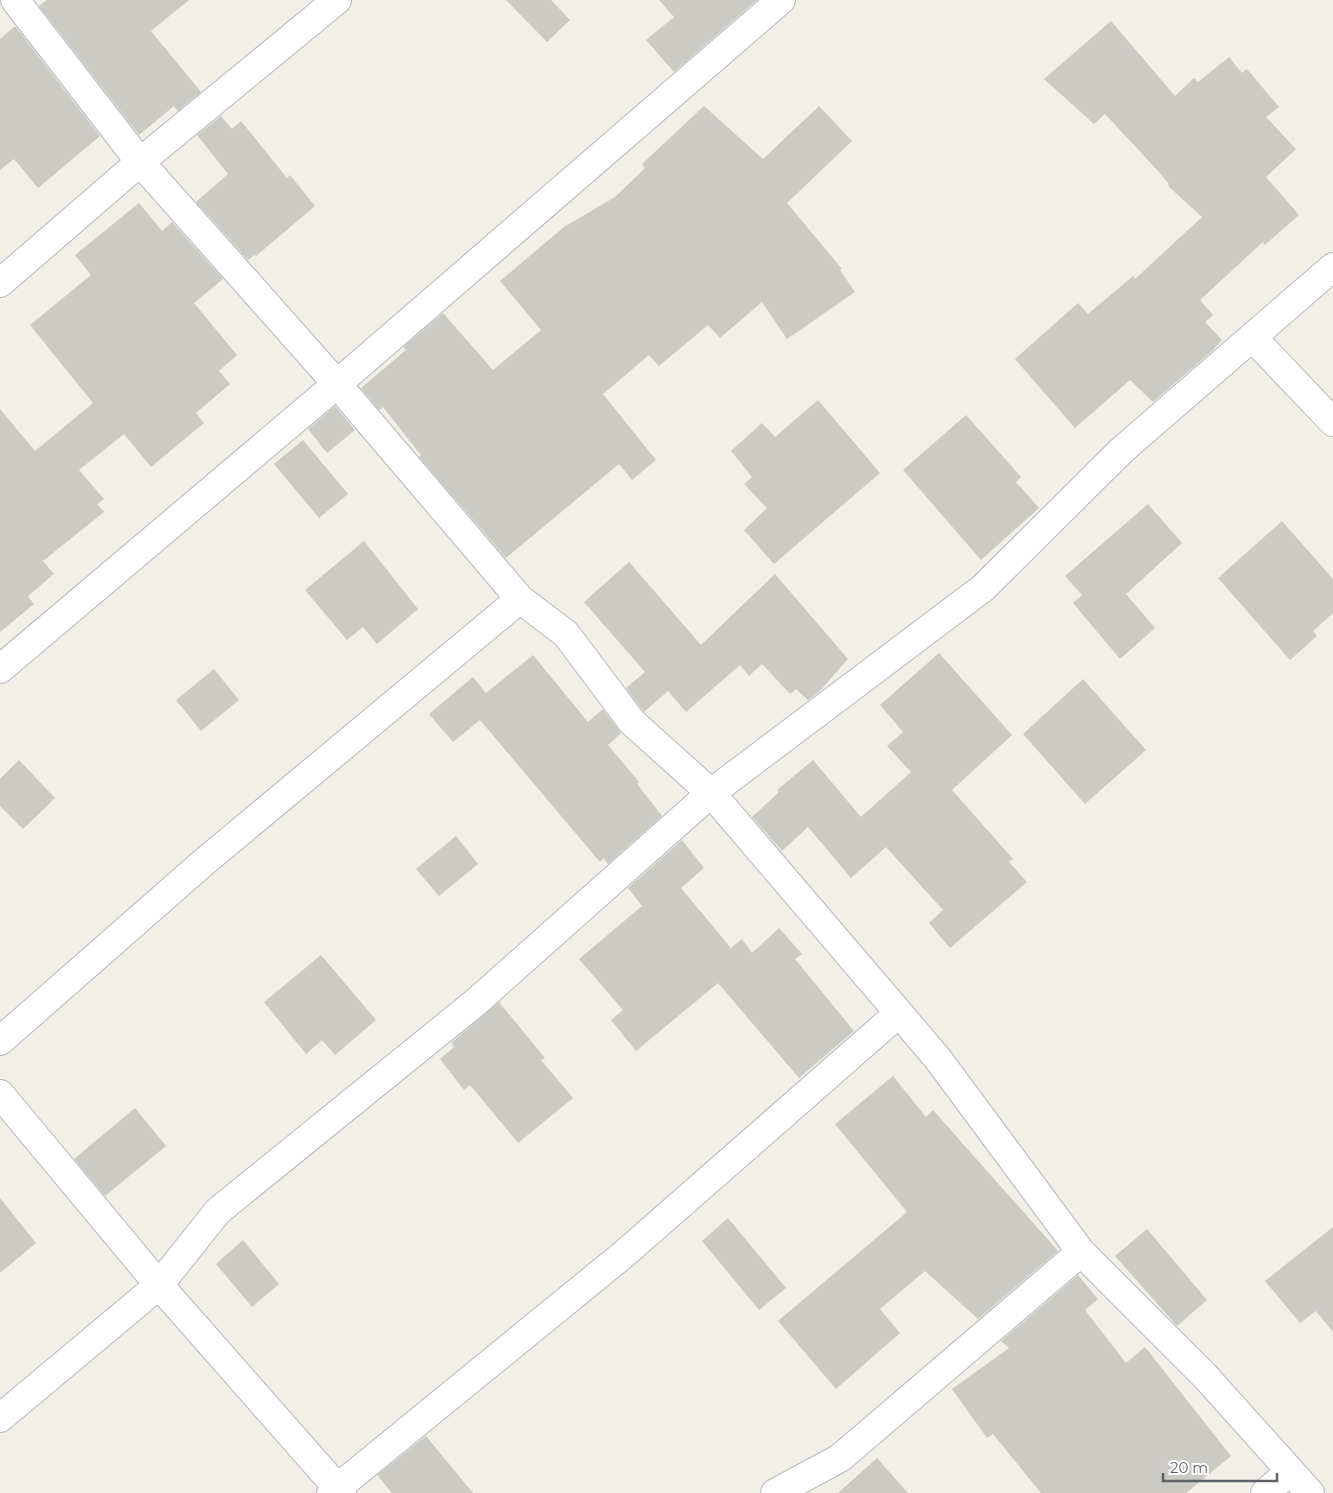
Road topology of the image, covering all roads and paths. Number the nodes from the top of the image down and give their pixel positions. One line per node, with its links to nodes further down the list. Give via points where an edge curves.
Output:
1 (15, 0): 4 (street)
2 (337, 0): 4 (street)
3 (781, 0): 8 (street)
4 (140, 162): 6 (street); 8 (street)
5 (1333, 267): 7 (street)
6 (0, 283)
7 (1252, 337): 9 (street); 12 (street, via 1122,450 983,588)
8 (336, 384): 10 (street); 11 (street)
9 (1333, 422)
10 (520, 599): 12 (street, via 566,634 632,722); 14 (street, via 204,862)
11 (0, 669)
12 (711, 793): 13 (street); 17 (street, via 476,1002 218,1211)
13 (899, 1013): 16 (street, via 938,1059); 20 (street, via 624,1254)
14 (0, 1041)
15 (0, 1094): 17 (street)
16 (1081, 1252): 19 (street, via 1205,1376); 21 (street, via 840,1458)
17 (159, 1285): 18 (street); 20 (street)
18 (0, 1418)
19 (1290, 1471): 22 (street); 23 (street)
20 (337, 1491)
21 (775, 1493)
22 (1265, 1493)
23 (1310, 1493)

